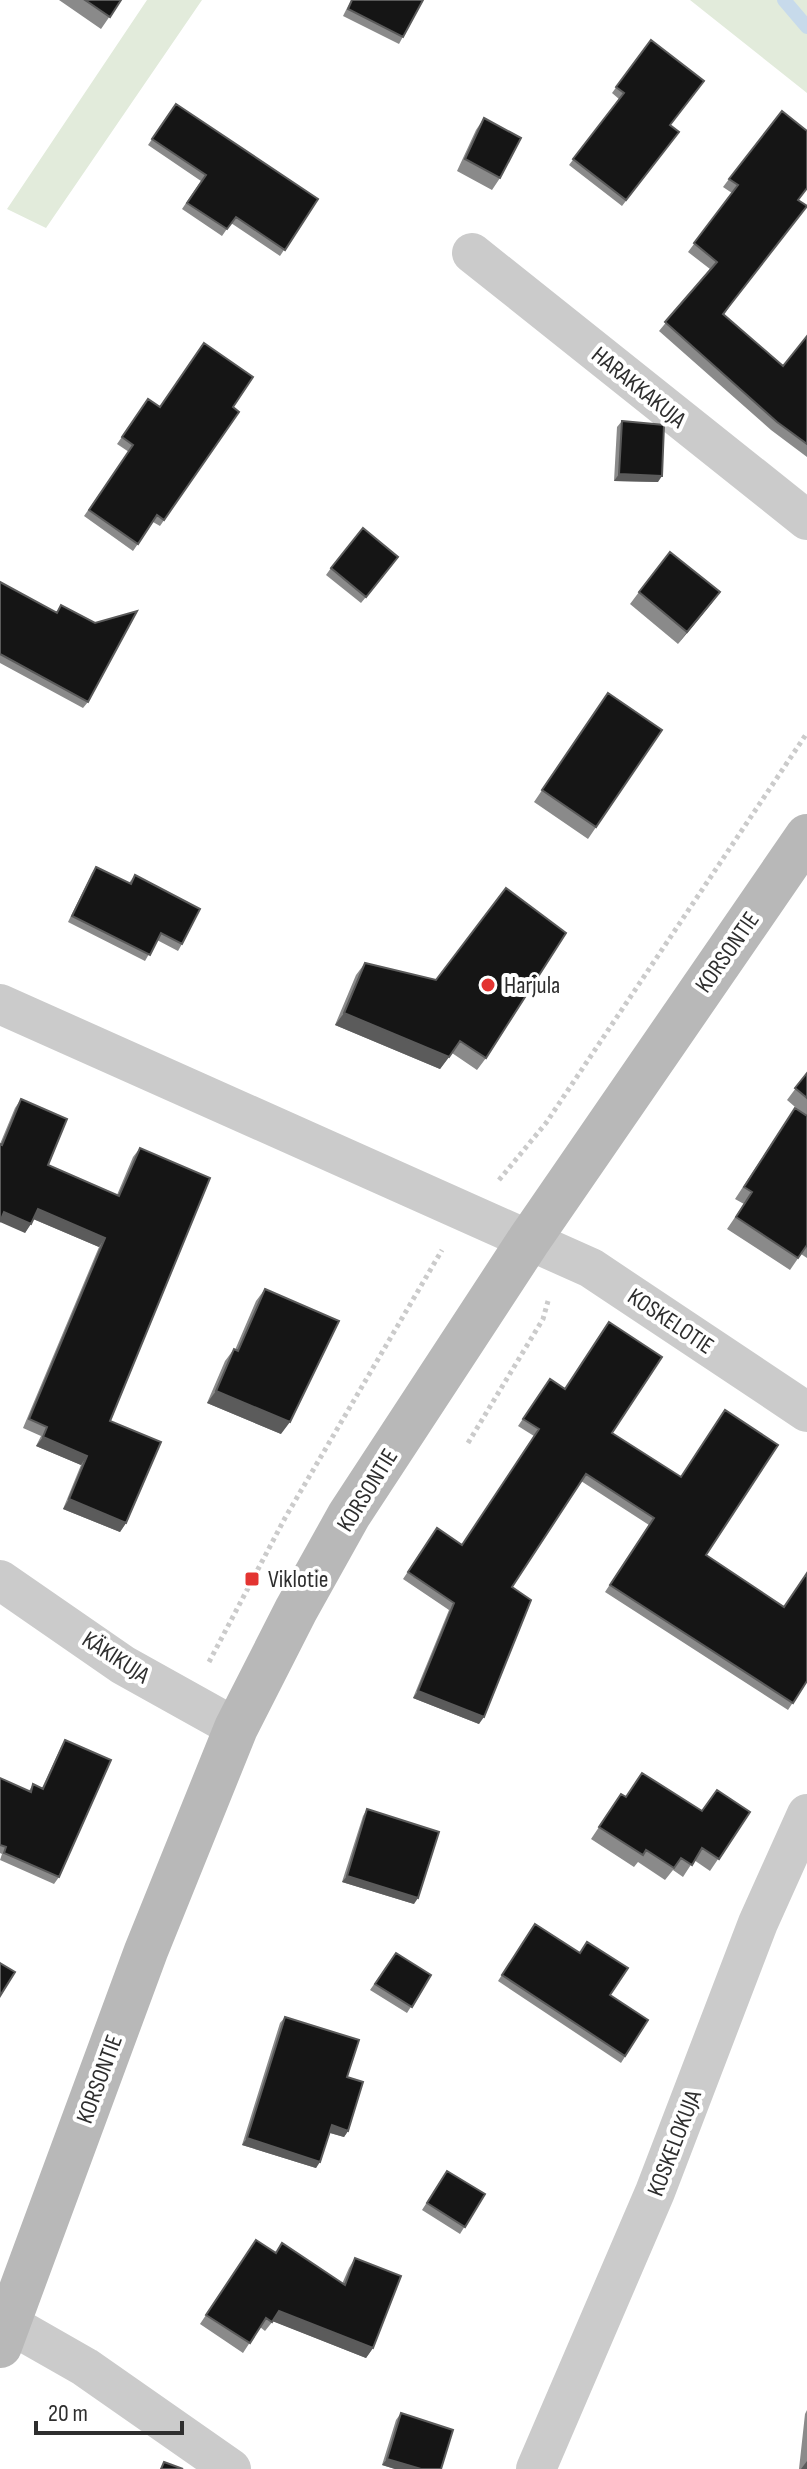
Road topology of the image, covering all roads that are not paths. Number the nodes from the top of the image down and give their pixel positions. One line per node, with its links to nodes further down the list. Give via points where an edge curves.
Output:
1 (472, 253): 2 (street, HARAKKAKUJA)
2 (807, 520)
3 (807, 836): 5 (main road, KORSONTIE)
4 (0, 1004): 5 (street)
5 (529, 1240): 6 (street, KOSKELOTIE, via 591,1268); 8 (main road, KORSONTIE, via 349,1515)
6 (807, 1412)
7 (0, 1580): 8 (street, KÄKIKUJA, via 123,1665)
8 (236, 1728): 10 (main road, KORSONTIE, via 146,1951)
9 (807, 1814): 12 (street, KOSKELOKUJA, via 758,1923 650,2206)
10 (4, 2334): 11 (street, via 85,2367)
11 (231, 2469)
12 (536, 2469)

